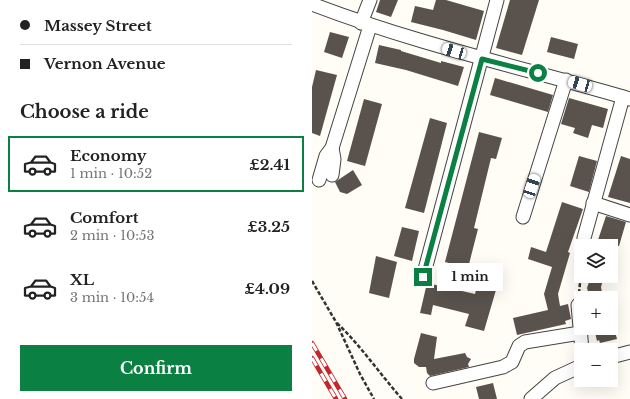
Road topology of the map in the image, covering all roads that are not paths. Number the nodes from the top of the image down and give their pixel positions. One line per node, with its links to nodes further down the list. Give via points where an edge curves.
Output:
1 (370, 0): 4 (street)
2 (497, 0): 5 (street)
3 (312, 4): 4 (street)
4 (365, 24): 5 (street); 8 (street)
5 (482, 59): 6 (street); 15 (street)
6 (566, 80): 7 (street); 13 (street)
7 (627, 98): 11 (street)
8 (332, 148): 9 (street); 10 (street, via 326,156)
9 (332, 175)
10 (319, 180)
11 (593, 203): 12 (street); 14 (street)
12 (630, 216)
13 (523, 217)
14 (584, 238)
15 (423, 277)
16 (574, 334): 20 (street, via 525,342 519,346 512,362 503,367)
17 (630, 352): 18 (street)
18 (618, 355)
19 (574, 369): 21 (street, via 555,378)
20 (433, 383)
21 (531, 399)

